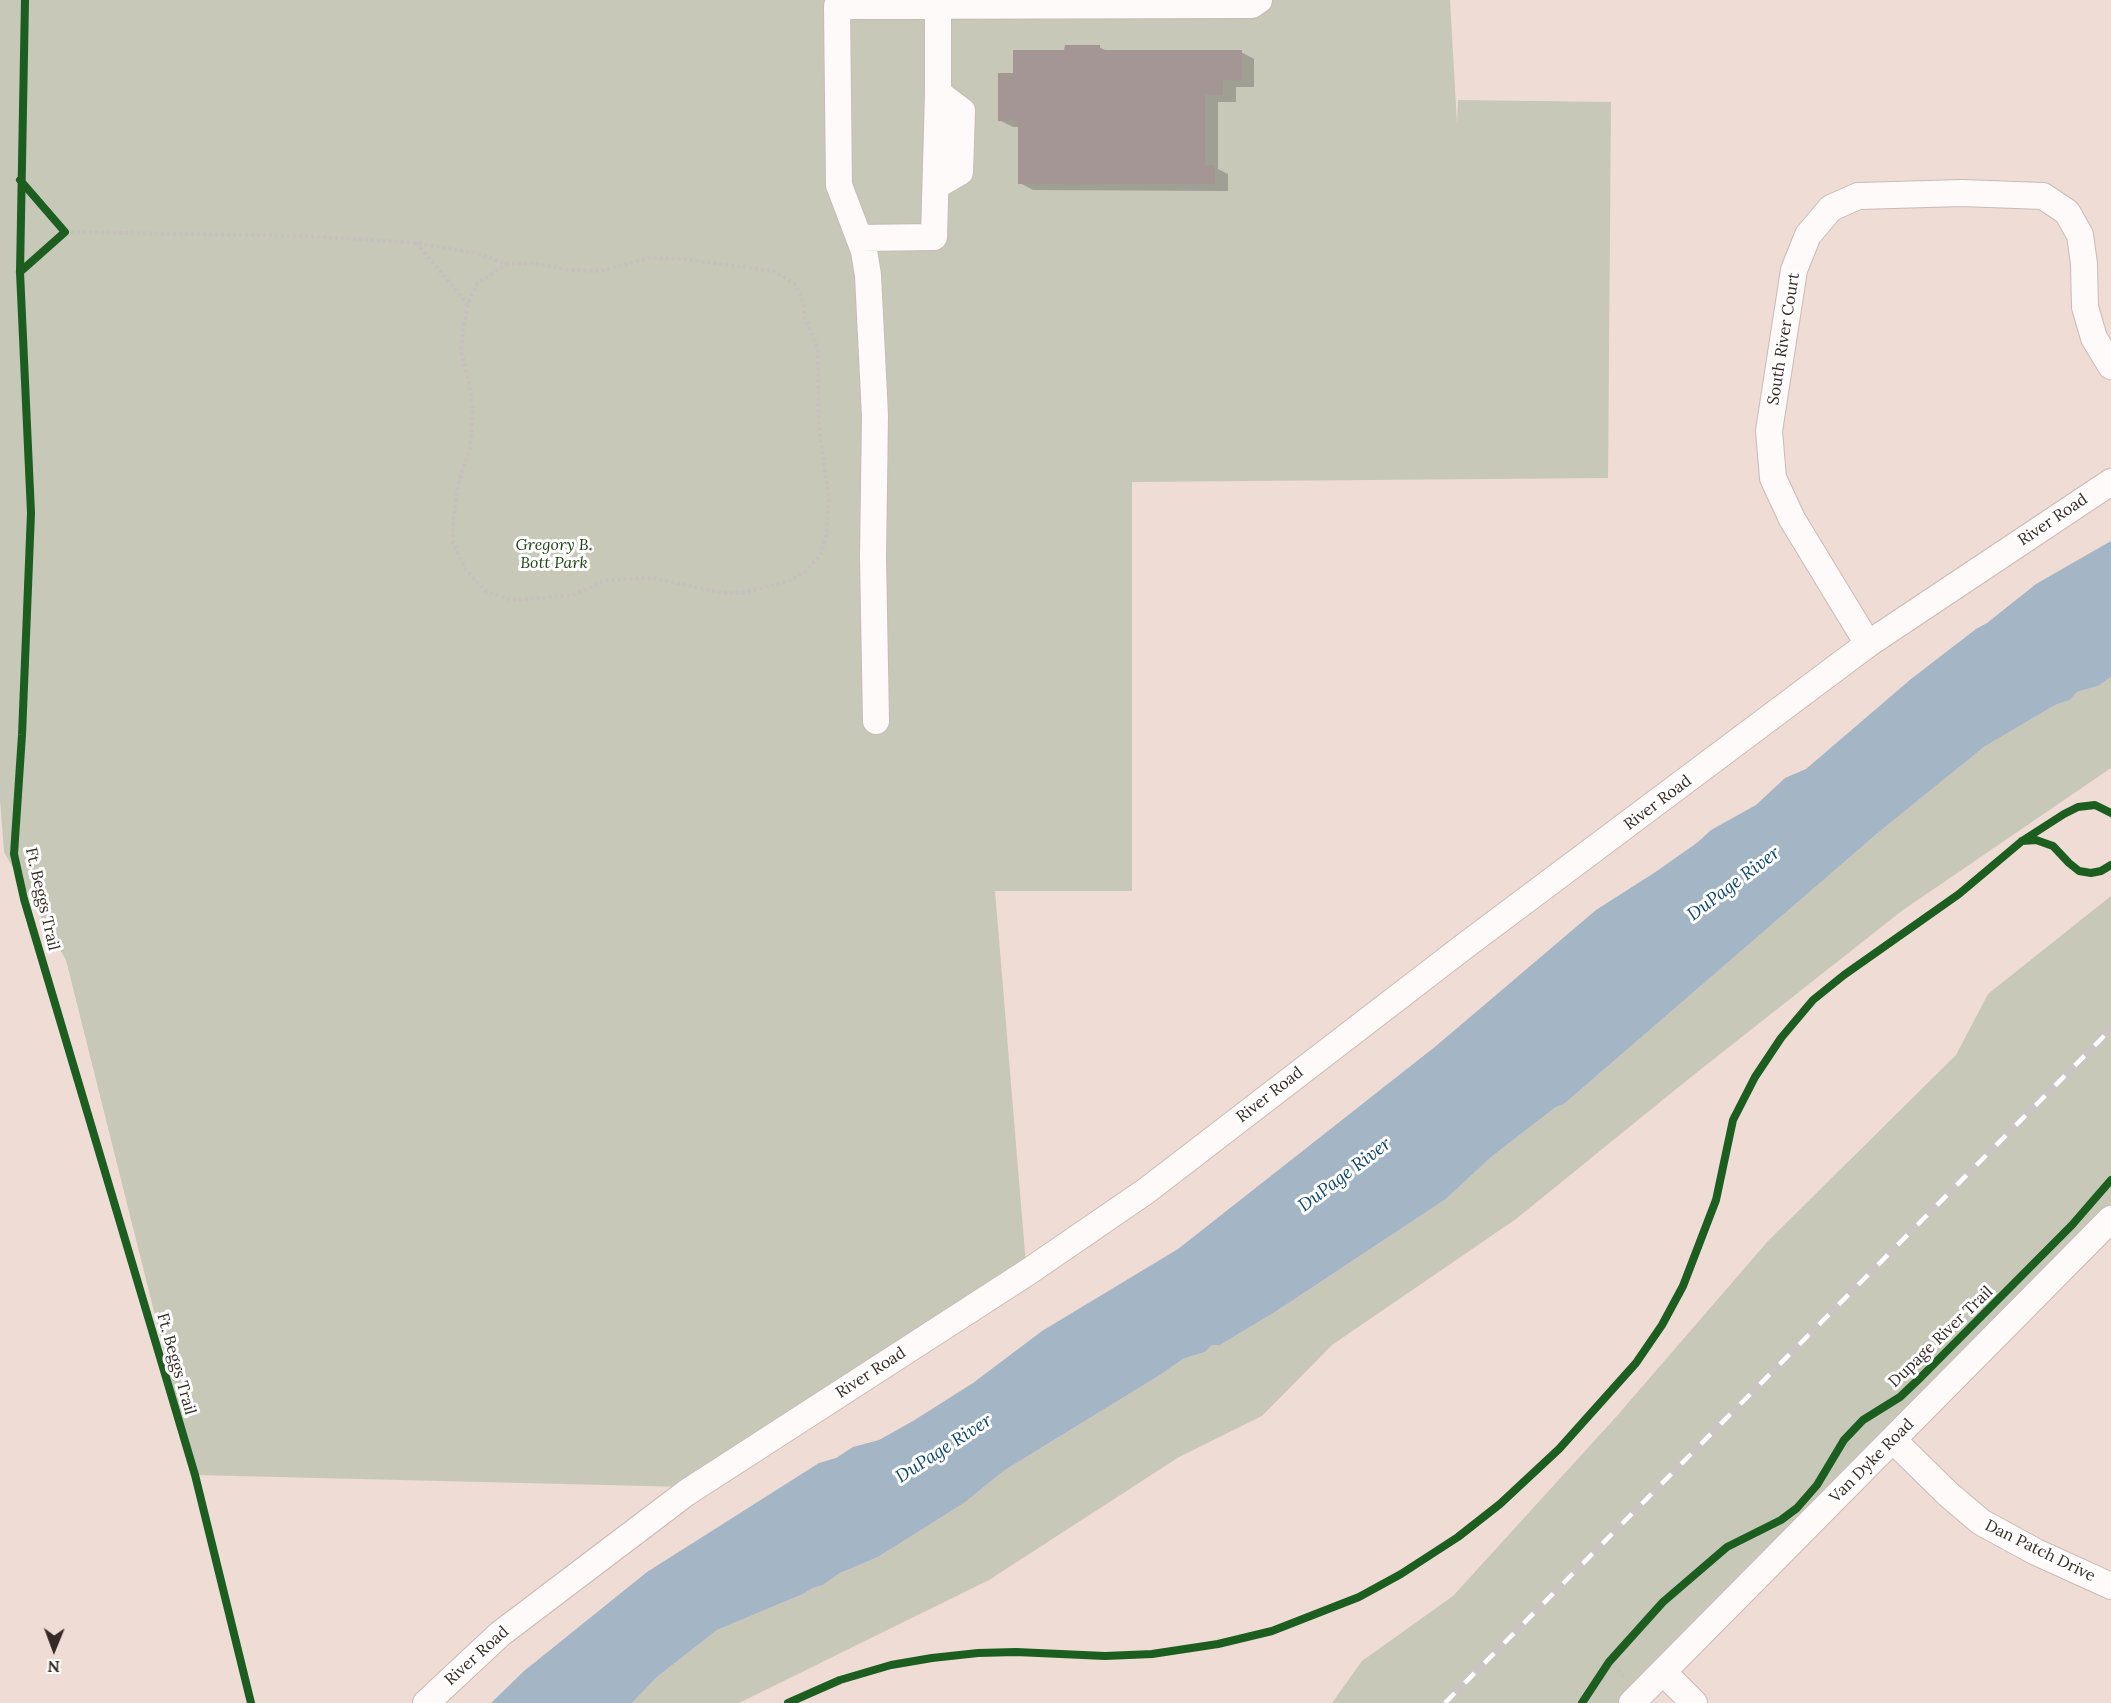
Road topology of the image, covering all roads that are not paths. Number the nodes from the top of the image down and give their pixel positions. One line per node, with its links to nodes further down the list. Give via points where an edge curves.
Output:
1 (1259, 0): 3 (street, via 1252,5)
2 (838, 3): 3 (street); 4 (street, via 838,185)
3 (938, 6): 4 (street, via 938,93 962,111 960,171 936,186 934,237)
4 (859, 238): 8 (street, via 868,275 875,416)
5 (2111, 366): 7 (street, South River Court, via 2094,338 2085,307 2080,235 2067,212 2043,196 1858,196 1831,208 1808,235 1794,270 1769,431 1773,478 1792,519)
6 (2111, 482): 7 (street, River Road)
7 (1868, 644): 13 (street, River Road, via 1146,1191 686,1493 500,1634)
8 (876, 721)
9 (2111, 1219): 10 (street, Van Dyke Road)
10 (1893, 1440): 11 (street, Dan Patch Drive, via 1981,1522); 12 (street, Van Dyke Road)
11 (2111, 1586)
12 (1663, 1672): 14 (street, Van Dyke Road); 15 (street)
13 (426, 1703)
14 (1632, 1703)
15 (1694, 1703)

